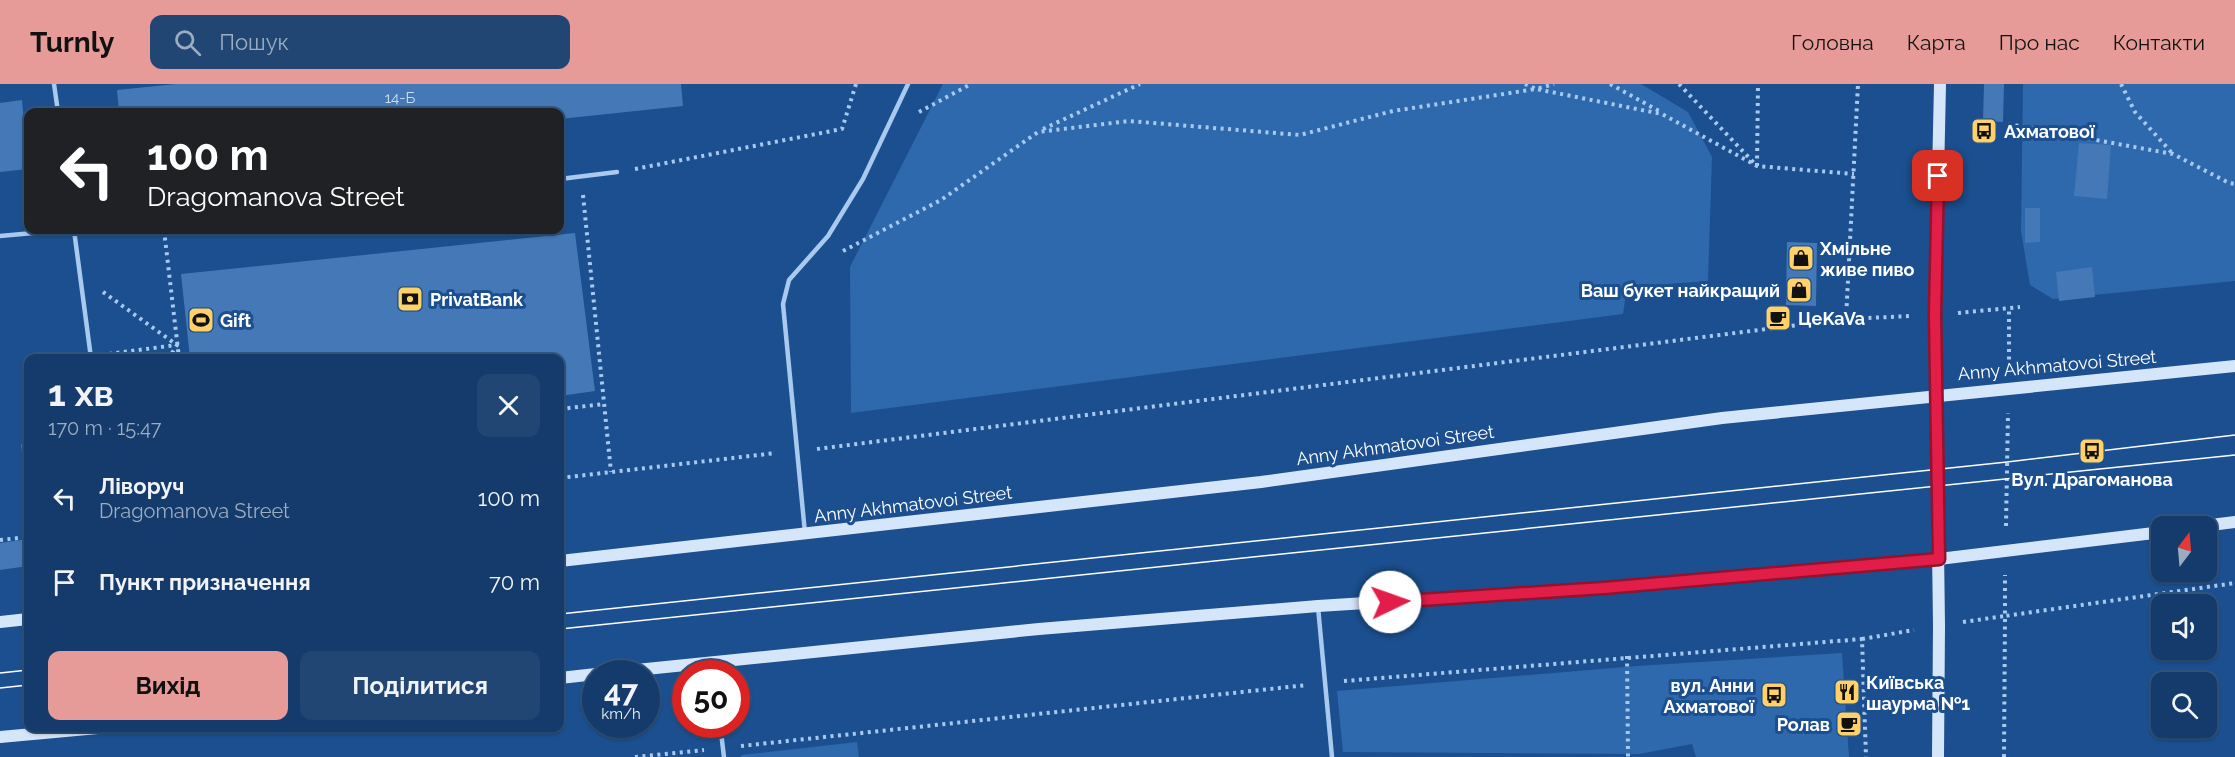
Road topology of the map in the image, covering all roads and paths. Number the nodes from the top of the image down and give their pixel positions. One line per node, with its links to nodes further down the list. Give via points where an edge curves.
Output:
1 (54, 84): 15 (lane)
2 (856, 84): 22 (path, via 842,129)
3 (908, 84): 18 (lane)
4 (971, 84): 18 (path)
5 (1140, 84): 19 (path)
6 (1525, 84): 14 (path)
7 (1554, 84): 14 (path)
8 (1610, 84): 16 (path)
9 (1679, 84): 21 (path)
10 (1758, 84): 21 (path)
11 (1858, 84): 23 (path)
12 (1940, 84): 41 (main road)
13 (2121, 84): 20 (path, via 2135,112)
14 (1536, 88): 16 (path); 19 (path, via 1393,111 1300,135 1129,121)
15 (57, 108)
16 (1662, 114): 21 (path)
17 (2008, 124): 20 (path)
18 (888, 129): 44 (lane, via 828,236 789,280 783,304)
19 (1038, 132): 31 (path, via 941,200)
20 (2173, 154): 26 (path)
21 (1757, 166): 23 (path)
22 (616, 172): 24 (lane)
23 (1854, 174): 44 (path, via 1846,319)
24 (581, 176): 25 (lane); 42 (path)
25 (564, 178)
26 (2235, 186)
27 (24, 234): 30 (lane)
28 (75, 234): 32 (lane)
29 (164, 234): 34 (path)
30 (0, 236)
31 (840, 253)
32 (80, 275): 34 (path); 35 (lane)
33 (2009, 309): 40 (path)
34 (177, 345): 36 (path); 37 (path); 38 (path)
35 (90, 354)
36 (117, 354)
37 (171, 354)
38 (178, 354)
39 (2235, 366): 40 (main road, Anny Akhmatovoi Street)
40 (2008, 388): 41 (main road, Anny Akhmatovoi Street); 53 (path)
41 (1937, 395): 50 (main road, Anny Akhmatovoi Street, via 1722,418 1261,482); 54 (main road)
42 (604, 404): 43 (path); 45 (path)
43 (564, 409)
44 (797, 451): 45 (path); 50 (lane)
45 (611, 472): 46 (path)
46 (564, 478)
47 (2235, 522): 48 (main road)
48 (2217, 524)
49 (2151, 533): 53 (main road)
50 (805, 535): 55 (main road, Anny Akhmatovoi Street)
51 (24, 537): 52 (path)
52 (0, 540)
53 (2006, 552): 54 (main road); 58 (path)
54 (1939, 559): 57 (main road, via 1604,588); 75 (main road)
55 (564, 561)
56 (2235, 583): 58 (path)
57 (1318, 606): 62 (main road); 65 (lane)
58 (2005, 616): 76 (path)
59 (24, 619): 60 (main road)
60 (0, 622)
61 (1627, 656): 65 (path); 73 (path); 74 (path, via 1862,639)
62 (660, 669)
63 (582, 676): 64 (main road)
64 (564, 678)
65 (1326, 682): 69 (path); 72 (lane)
66 (54, 732): 67 (main road)
67 (0, 737)
68 (722, 738): 69 (lane)
69 (723, 748): 70 (path); 71 (lane)
70 (635, 757)
71 (724, 757)
72 (1332, 757)
73 (1628, 757)
74 (1866, 757)
75 (1938, 757)
76 (2004, 757)

